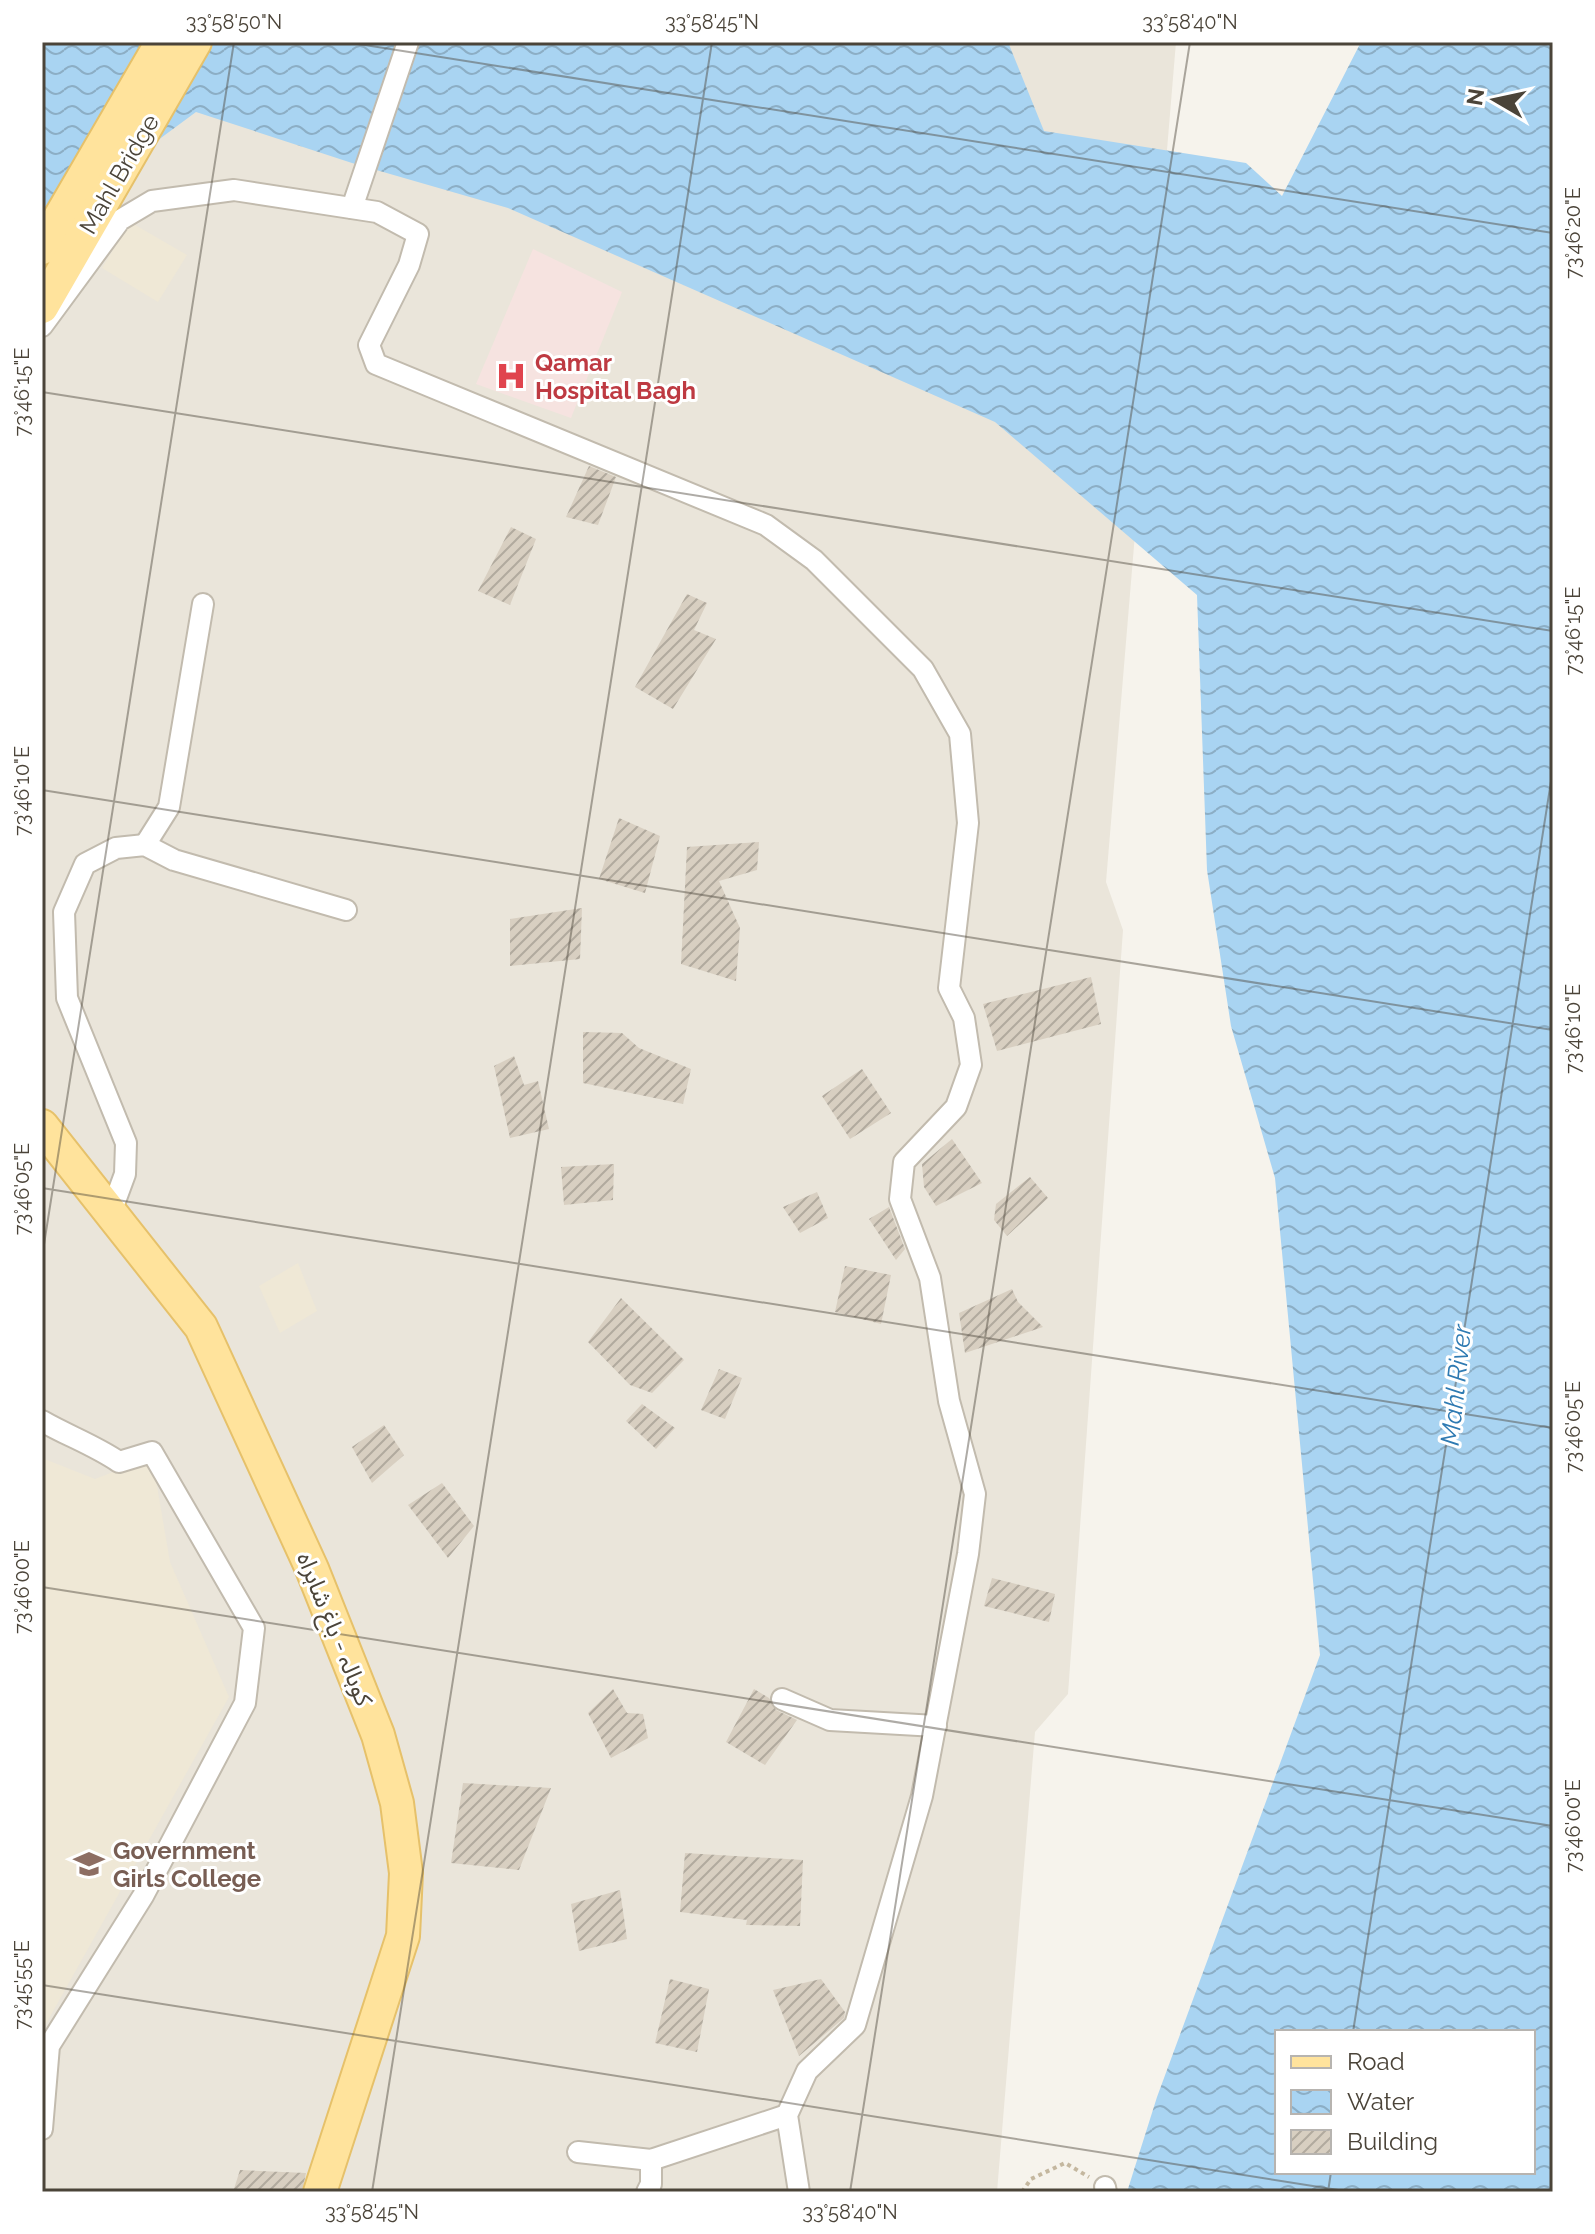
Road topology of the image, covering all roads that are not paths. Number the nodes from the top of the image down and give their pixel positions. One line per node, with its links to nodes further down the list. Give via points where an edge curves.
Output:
1 (162, 42): 5 (main road, Mahl Bridge)
2 (195, 42): 6 (main road, Mahl Bridge)
3 (408, 44): 4 (street)
4 (352, 208): 7 (street, via 234,190 152,201 120,220); 15 (street, via 377,212 418,234 409,265 369,345 376,364 766,525 814,560 923,669 960,734 968,823 949,988 964,1018 971,1065 956,1107 904,1162 900,1199 930,1278 949,1401 975,1494)
5 (42, 248)
6 (42, 307)
7 (42, 326)
8 (203, 604): 9 (street, via 169,807)
9 (145, 845): 10 (street, via 174,860); 12 (street, via 116,848 85,864 64,912 67,998 126,1143 125,1174)
10 (346, 910)
11 (42, 1126): 12 (main road, کوہالہ - باغ شاہراہ)
12 (111, 1212): 20 (main road, کوہالہ - باغ شاہراہ, via 201,1327 312,1569 378,1735 397,1803 406,1873 403,1936)
13 (42, 1421): 17 (street, via 119,1462 152,1452 254,1628 245,1703 143,1896 49,2046)
14 (782, 1699): 15 (street, via 830,1720)
15 (936, 1726): 16 (street, via 922,1796 855,2025 807,2071)
16 (787, 2115): 19 (street); 22 (street)
17 (42, 2129)
18 (578, 2152): 19 (street)
19 (651, 2160): 21 (street)
20 (320, 2192)
21 (647, 2192)
22 (799, 2192)

